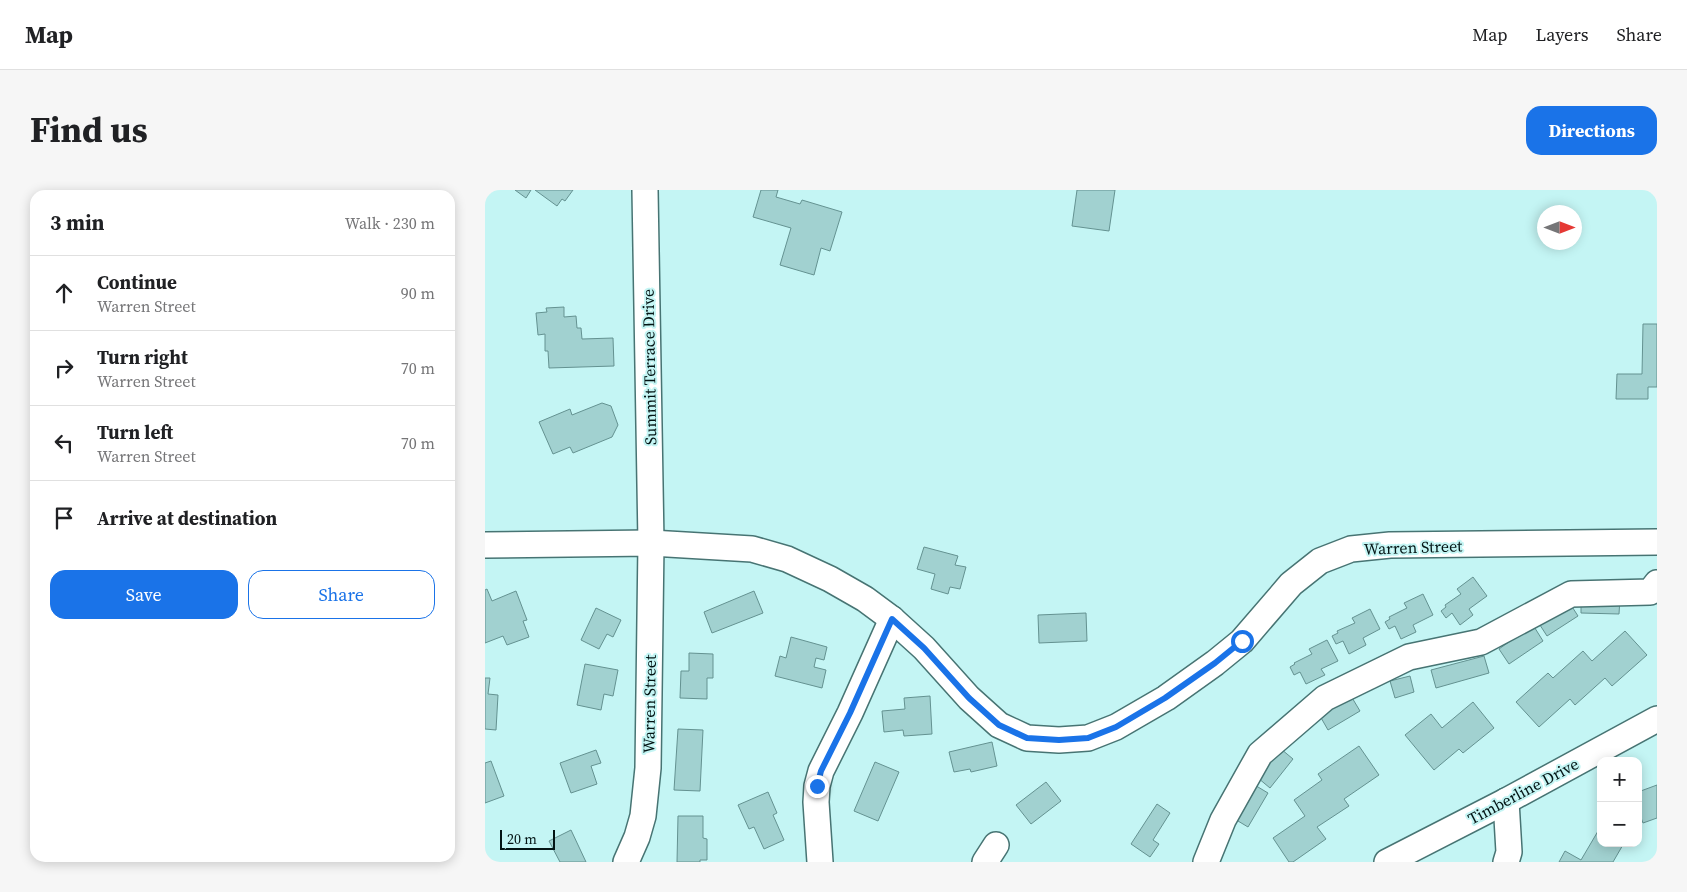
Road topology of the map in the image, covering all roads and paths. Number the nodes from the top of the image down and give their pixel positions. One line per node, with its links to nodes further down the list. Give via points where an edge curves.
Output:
1 (645, 190): 3 (street, Summit Terrace Drive)
2 (1657, 542): 6 (street, Warren Street, via 1390,545 1343,552 1320,561 1291,584 1242,641 1215,663 1116,727 1088,738 1027,738 999,725)
3 (651, 543): 4 (street, Warren Street); 6 (street, Warren Street, via 769,553 830,579); 9 (street, Warren Street, via 647,789 637,837)
4 (485, 545)
5 (1657, 583): 11 (street, via 1650,592 1571,594 1481,642 1409,657 1325,698 1260,754 1223,820)
6 (892, 619): 10 (street, via 821,771 816,802)
7 (1657, 719): 8 (street, Timberline Drive)
8 (1506, 801): 12 (street, Timberline Drive); 13 (street, via 1509,852)
9 (626, 862)
10 (820, 862)
11 (1206, 862)
12 (1387, 862)
13 (1506, 862)

